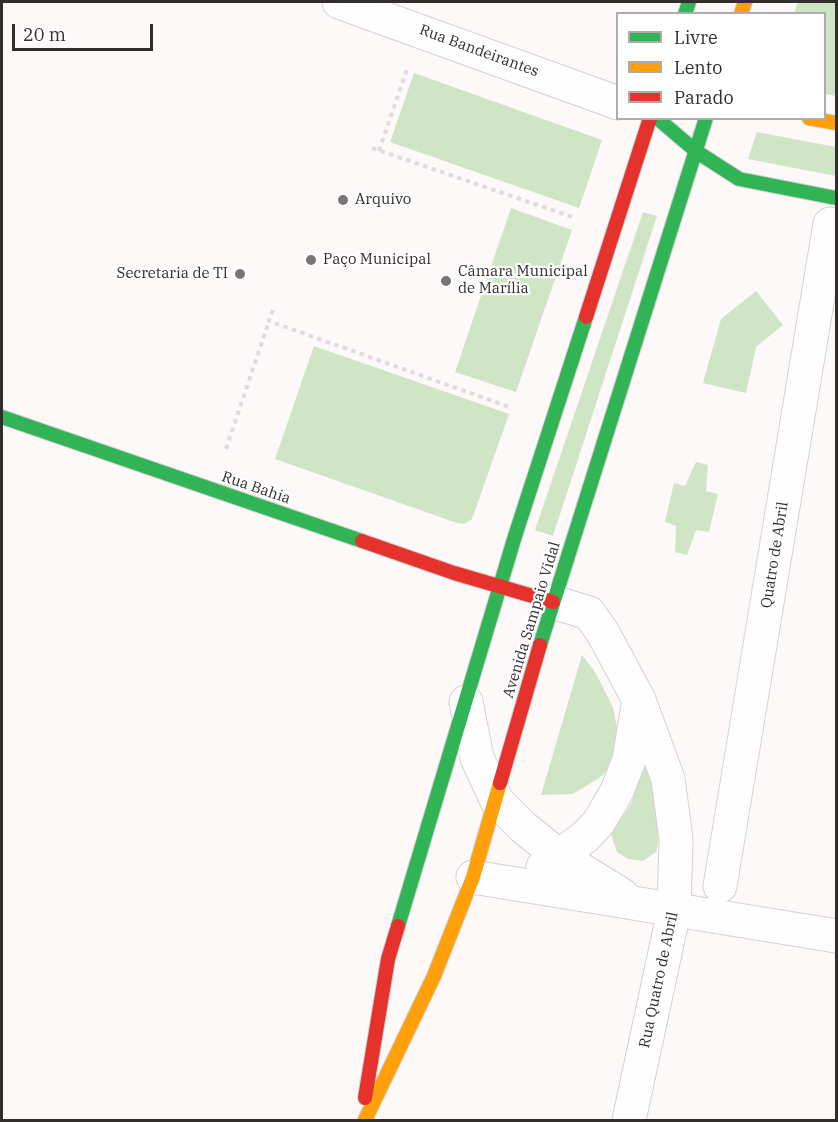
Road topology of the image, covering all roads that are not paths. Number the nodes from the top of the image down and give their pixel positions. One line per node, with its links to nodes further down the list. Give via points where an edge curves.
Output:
1 (339, 2): 2 (street, Rua Bandeirantes)
2 (616, 101)
3 (649, 120): 11 (main road, Avenida Sampaio Vidal)
4 (659, 120): 8 (main road)
5 (705, 120): 8 (main road, Avenida Sampaio Vidal)
6 (820, 120): 7 (main road)
7 (837, 123)
8 (697, 152): 9 (main road, via 740,179); 12 (main road, Avenida Sampaio Vidal)
9 (833, 211): 19 (street, Quatro de Abril)
10 (2, 417): 11 (main road, Rua Bahia)
11 (500, 586): 12 (main road, Rua Bahia); 14 (main road, Avenida Sampaio Vidal)
12 (553, 602): 13 (street, Rua Quatro de Abril, via 589,613); 15 (main road, Avenida Sampaio Vidal)
13 (639, 700): 16 (street, via 629,760 617,792 599,822); 21 (street, Rua Quatro de Abril, via 668,779 676,839)
14 (466, 702): 15 (street, via 477,758); 23 (main road, Avenida Sampaio Vidal, via 388,959)
15 (497, 801): 16 (street); 17 (main road, Avenida Sampaio Vidal)
16 (559, 856): 18 (street, via 539,870); 20 (street)
17 (473, 877): 18 (street); 23 (main road, Avenida Sampaio Vidal, via 434,976)
18 (504, 884): 20 (street)
19 (720, 886)
20 (639, 904): 21 (street)
21 (674, 911): 22 (street); 24 (street, Rua Quatro de Abril)
22 (837, 936)
23 (363, 1120)
24 (629, 1120)

